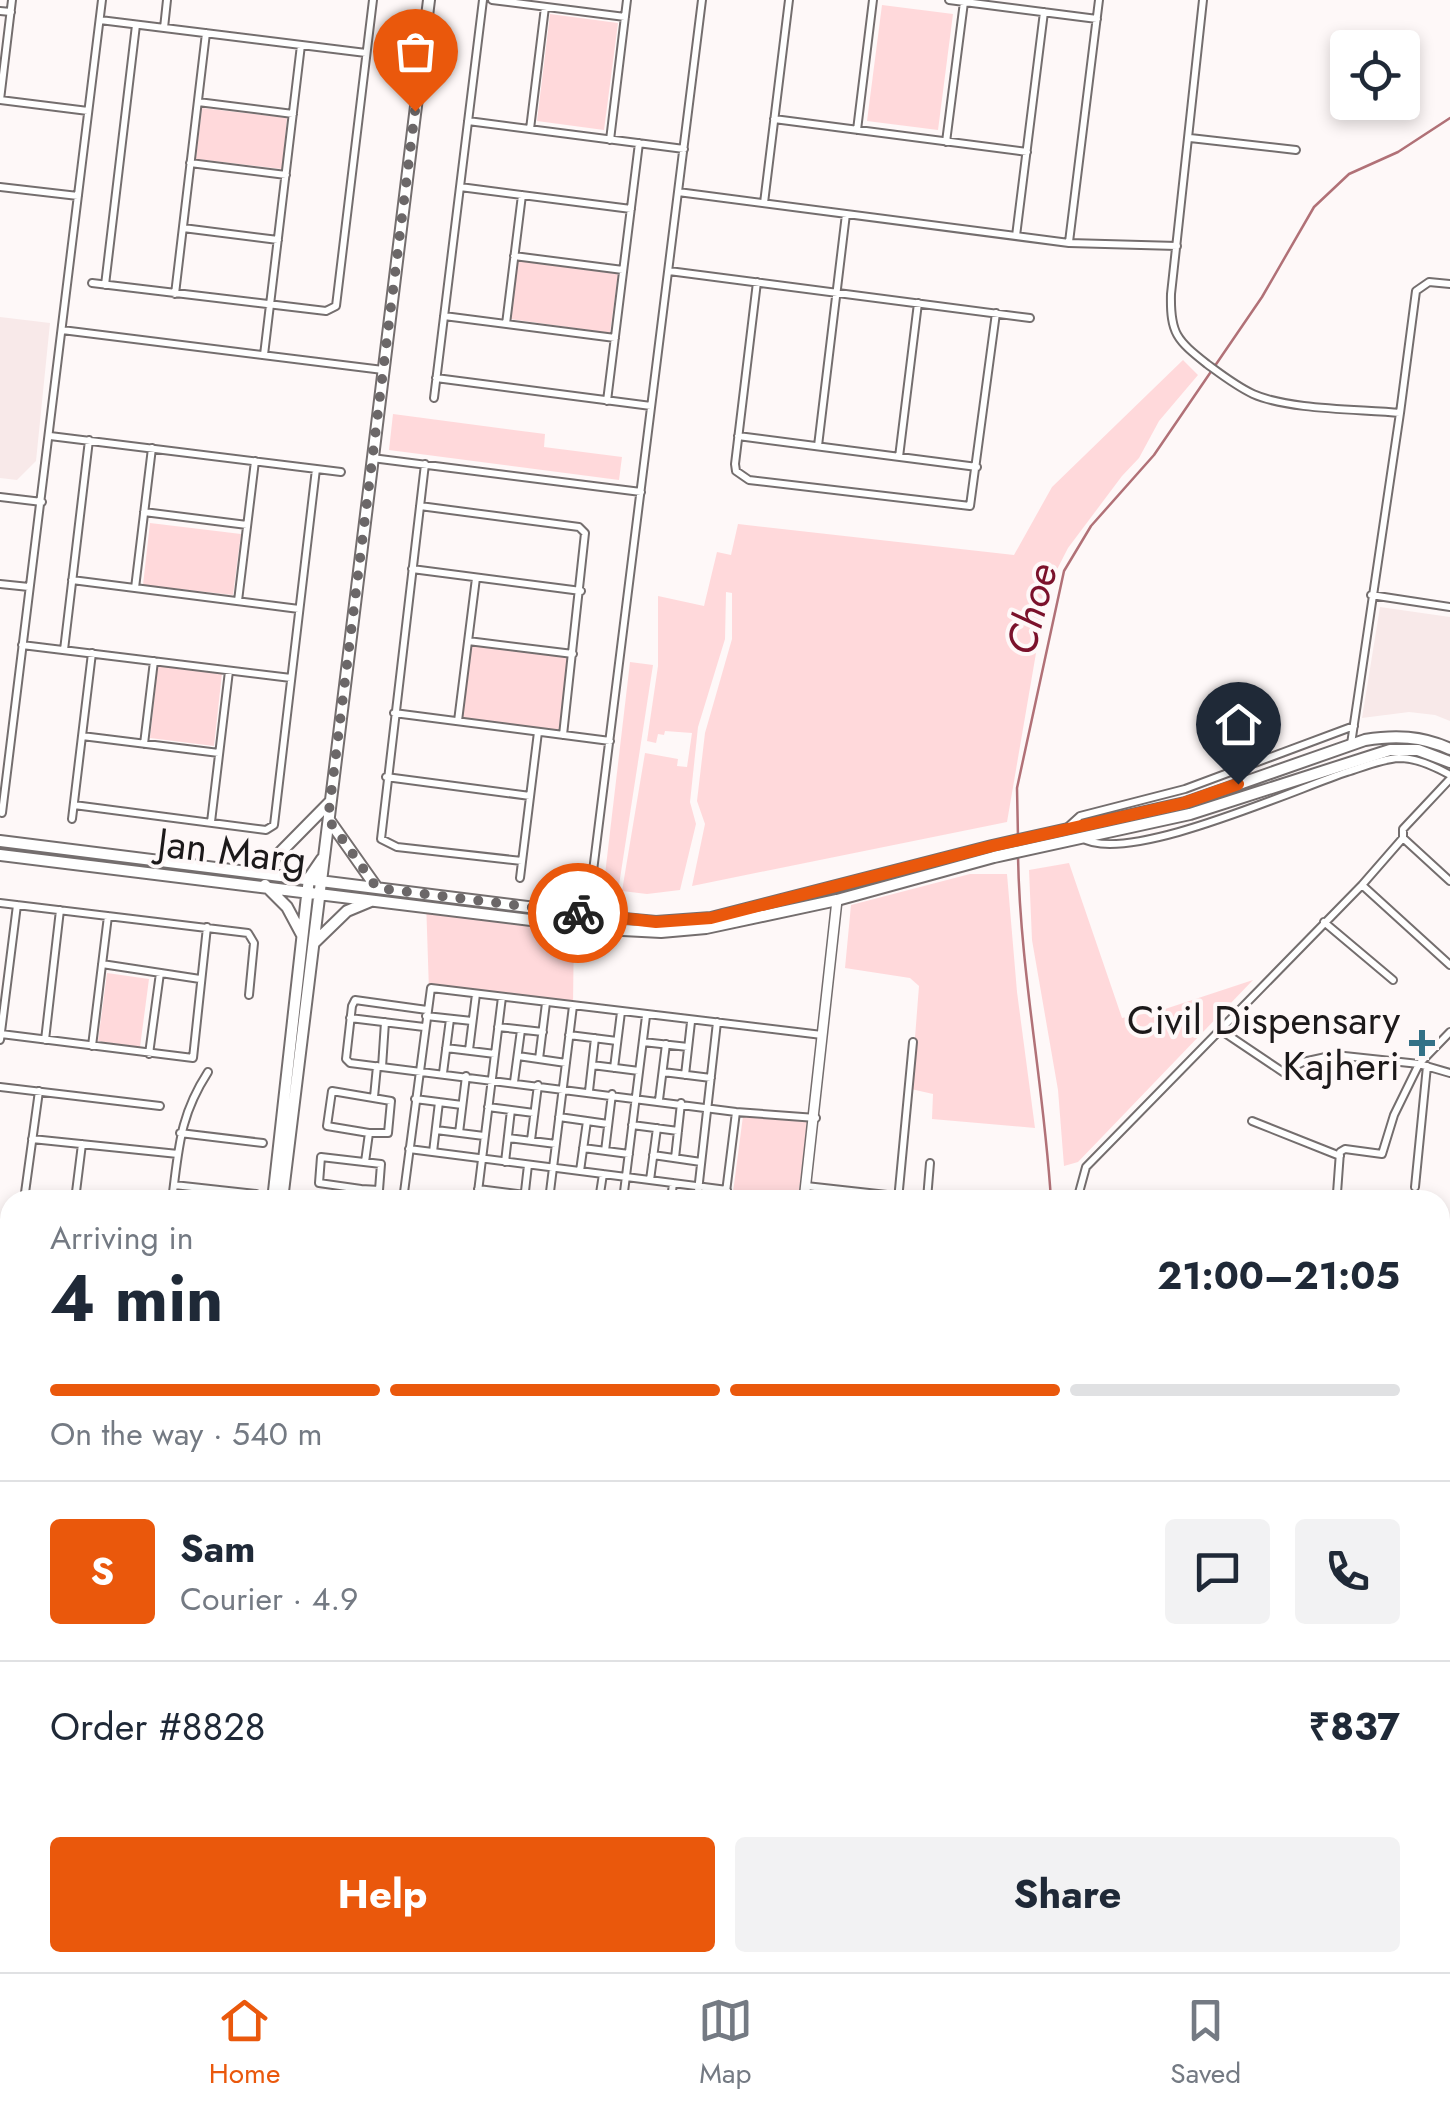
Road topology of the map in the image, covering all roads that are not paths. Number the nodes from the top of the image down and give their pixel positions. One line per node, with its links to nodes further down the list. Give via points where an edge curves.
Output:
1 (12, 0): 18 (street)
2 (102, 0): 22 (street)
3 (167, 0): 24 (street)
4 (373, 0): 27 (street)
5 (429, 0): 76 (main road)
6 (483, 0): 33 (street)
7 (492, 0): 16 (street)
8 (628, 0): 20 (street)
9 (702, 0): 40 (street)
10 (790, 0): 32 (street)
11 (873, 0): 35 (street)
12 (950, 0): 15 (street)
13 (1099, 0): 21 (street)
14 (1202, 0): 36 (street)
15 (964, 2): 19 (street); 38 (street)
16 (545, 7): 20 (street); 34 (street)
17 (0, 10): 18 (street)
18 (11, 12): 28 (street)
19 (1044, 12): 21 (street); 42 (street)
20 (625, 17): 37 (street)
21 (1097, 19): 56 (street)
22 (99, 20): 23 (street); 30 (street)
23 (136, 25): 24 (street); 64 (street)
24 (164, 28): 25 (street)
25 (206, 34): 26 (street); 29 (street)
26 (301, 45): 27 (street); 31 (street)
27 (366, 53): 68 (street, via 336,306)
28 (0, 100): 30 (street)
29 (198, 102): 31 (street); 43 (street)
30 (88, 111): 49 (street)
31 (293, 114): 44 (street)
32 (774, 120): 35 (street); 50 (street)
33 (468, 121): 34 (street); 45 (street)
34 (530, 129): 37 (street)
35 (857, 130): 38 (street)
36 (1190, 138): 41 (street); 57 (street)
37 (610, 140): 39 (street)
38 (946, 142): 42 (street)
39 (639, 143): 40 (street); 51 (street)
40 (684, 149): 47 (street)
41 (1296, 150)
42 (1027, 152): 54 (street)
43 (190, 163): 44 (street); 53 (street)
44 (286, 174): 55 (street)
45 (460, 186): 48 (street); 70 (street)
46 (0, 187): 49 (street)
47 (678, 192): 50 (street); 60 (street)
48 (522, 194): 51 (street); 58 (street)
49 (78, 196): 73 (street)
50 (764, 203): 52 (street)
51 (631, 209): 59 (street)
52 (846, 214): 54 (street); 65 (street)
53 (183, 228): 55 (street); 66 (street)
54 (1016, 236): 56 (street)
55 (278, 240): 68 (street)
56 (1069, 242): 57 (street)
57 (1177, 246): 81 (street, via 1171,322 1182,344 1232,384 1282,402)
58 (514, 256): 59 (street); 72 (street)
59 (623, 270): 74 (street)
60 (668, 271): 61 (street); 80 (street)
61 (758, 282): 65 (street); 83 (street)
62 (92, 283): 64 (street)
63 (1450, 284): 81 (street, via 1429,282 1416,291)
64 (106, 285): 66 (street)
65 (836, 293): 67 (street); 85 (street)
66 (175, 294): 68 (street)
67 (918, 303): 69 (street); 87 (street)
68 (270, 306): 75 (street)
69 (996, 313): 71 (street); 91 (street)
70 (444, 316): 72 (street); 77 (street)
71 (1030, 318)
72 (506, 324): 74 (street)
73 (62, 330): 75 (street); 82 (street)
74 (615, 338): 79 (street)
75 (264, 355): 76 (street)
76 (383, 370): 88 (main road)
77 (436, 378): 78 (street); 79 (street)
78 (434, 398)
79 (607, 400): 80 (street)
80 (651, 406): 94 (street)
81 (1400, 413): 107 (street)
82 (50, 436): 84 (street); 96 (street)
83 (738, 436): 85 (street); 91 (street, via 734,464 748,480 966,507)
84 (89, 440): 86 (street); 102 (street)
85 (818, 446): 87 (street)
86 (152, 448): 89 (street); 98 (street)
87 (899, 456): 91 (street)
88 (372, 458): 90 (street); 135 (main road)
89 (255, 461): 92 (street); 99 (street)
90 (425, 464): 94 (street); 97 (street)
91 (977, 467)
92 (316, 468): 93 (street); 110 (street)
93 (341, 472)
94 (641, 492): 125 (street)
95 (0, 497): 96 (street)
96 (42, 502): 104 (street)
97 (420, 506): 100 (street); 106 (street, via 579,527)
98 (144, 512): 99 (street); 105 (street)
99 (248, 525): 108 (street)
100 (412, 569): 101 (street); 119 (street)
101 (476, 578): 106 (street); 111 (street)
102 (72, 580): 105 (street); 113 (street)
103 (0, 584): 104 (street)
104 (29, 588): 112 (street)
105 (135, 588): 108 (street)
106 (581, 591): 115 (street)
107 (1371, 596): 109 (street); 121 (street)
108 (238, 601): 110 (street)
109 (1450, 607)
110 (299, 608): 118 (street)
111 (468, 641): 115 (street); 120 (street)
112 (22, 645): 113 (street); 133 (street)
113 (64, 650): 114 (street)
114 (92, 653): 116 (street); 124 (street)
115 (573, 654): 123 (street)
116 (154, 661): 117 (street); 126 (street)
117 (230, 670): 118 (street); 129 (street)
118 (291, 678): 140 (street, via 274,825 266,830)
119 (394, 713): 120 (street); 131 (street)
120 (458, 721): 122 (street)
121 (1354, 726): 127 (street); 141 (street, via 1185,790 1080,816)
122 (538, 732): 123 (street); 134 (street)
123 (563, 735): 125 (street)
124 (82, 736): 126 (street); 136 (street)
125 (610, 741): 163 (street)
126 (144, 744): 129 (street)
127 (1351, 745): 128 (main road, Jan Marg, via 1391,735); 141 (main road, Jan Marg, via 1184,803)
128 (1450, 749)
129 (220, 753): 140 (street)
130 (1450, 762): 142 (main road, Jan Marg, via 1418,750 1390,750 1190,814)
131 (386, 777): 134 (street); 149 (street, via 380,831 387,844)
132 (1450, 777): 142 (street, via 1400,758 1185,830 1112,845); 143 (street, via 1403,829)
133 (2, 789): 137 (street)
134 (530, 796): 149 (street)
135 (330, 801): 139 (main road); 150 (main road)
136 (74, 805): 138 (street); 140 (street)
137 (2, 813)
138 (72, 819)
139 (328, 819): 148 (main road); 157 (main road)
140 (211, 822)
141 (1065, 830): 144 (main road, Jan Marg)
142 (1081, 837): 144 (main road, Jan Marg)
143 (1403, 838): 152 (street); 154 (street)
144 (1046, 840): 146 (main road, Jan Marg)
145 (0, 841): 150 (main road)
146 (993, 852): 158 (main road, Jan Marg); 165 (main road, Jan Marg, via 711,918)
147 (0, 854): 155 (main road, Jan Marg)
148 (322, 859): 153 (main road); 156 (main road)
149 (522, 860): 151 (street)
150 (261, 872): 153 (main road)
151 (520, 878)
152 (1450, 880)
153 (308, 884): 155 (main road, Jan Marg); 156 (main road, Jan Marg); 167 (main road)
154 (1362, 885): 164 (street); 170 (street)
155 (265, 886): 167 (main road, via 287,907)
156 (322, 886): 157 (main road, Jan Marg); 168 (main road)
157 (376, 893): 163 (main road, Jan Marg); 168 (main road)
158 (837, 900): 165 (main road, Jan Marg, via 706,928 661,932); 195 (street)
159 (0, 903): 160 (street)
160 (17, 905): 161 (street); 196 (street)
161 (60, 910): 162 (street); 198 (street)
162 (108, 916): 166 (street); 169 (street)
163 (587, 921): 165 (main road, Jan Marg); 165 (main road, Jan Marg, via 605,916)
164 (1324, 922): 173 (street); 191 (street)
165 (629, 925)
166 (207, 927): 172 (street); 174 (street, via 254,938)
167 (302, 936): 296 (main road)
168 (313, 944): 297 (main road)
169 (102, 964): 171 (street); 203 (street)
170 (1450, 965)
171 (160, 973): 172 (street); 207 (street)
172 (200, 979): 207 (street, via 194,1058)
173 (1393, 980)
174 (249, 994)
175 (476, 994): 176 (street); 179 (street, via 431,988); 185 (street)
176 (502, 997): 177 (street); 189 (street)
177 (546, 1003): 178 (street); 192 (street)
178 (573, 1006): 180 (street); 194 (street)
179 (426, 1012): 182 (street, via 358,1000); 183 (street); 188 (street)
180 (620, 1012): 181 (street); 199 (street)
181 (646, 1016): 186 (street); 200 (street)
182 (350, 1018): 184 (street); 213 (street, via 346,1059)
183 (450, 1018): 185 (street); 204 (street)
184 (385, 1022): 188 (street); 213 (street)
185 (472, 1022): 206 (street)
186 (692, 1022): 187 (street); 205 (street)
187 (717, 1022): 195 (street); 224 (street)
188 (424, 1027): 216 (street)
189 (498, 1027): 190 (street); 208 (street)
190 (521, 1030): 192 (street); 209 (street)
191 (1218, 1030): 214 (street, via 1283,1072 1335,1055); 311 (street, via 1086,1167)
192 (543, 1032): 210 (street)
193 (1450, 1032): 214 (street)
194 (569, 1035): 197 (street); 211 (street)
195 (823, 1035): 247 (street)
196 (0, 1037): 198 (street)
197 (595, 1038): 199 (street); 212 (street)
198 (45, 1040): 203 (street)
199 (617, 1041): 215 (street)
200 (643, 1042): 202 (street); 217 (street)
201 (912, 1042): 309 (street)
202 (666, 1044): 205 (street); 219 (street)
203 (92, 1046): 207 (street)
204 (446, 1048): 206 (street); 220 (street)
205 (688, 1048): 222 (street)
206 (469, 1050): 208 (street)
207 (149, 1054)
208 (495, 1054): 225 (street)
209 (518, 1056): 210 (street); 226 (street)
210 (540, 1059): 211 (street)
211 (566, 1062): 229 (street)
212 (592, 1065): 215 (street); 231 (street)
213 (379, 1066): 216 (street); 233 (street)
214 (1423, 1066): 221 (street); 272 (street, via 1394,1115 1382,1154 1345,1150); 289 (street)
215 (614, 1068): 217 (street)
216 (419, 1070): 220 (street); 235 (street)
217 (639, 1071): 234 (street)
218 (208, 1072): 255 (street)
219 (663, 1072): 222 (street); 236 (street)
220 (443, 1073): 223 (street)
221 (1450, 1073)
222 (685, 1075): 224 (street)
223 (466, 1076): 225 (street); 239 (street)
224 (712, 1078): 242 (street)
225 (492, 1079): 226 (street); 241 (street)
226 (514, 1082): 227 (street)
227 (538, 1085): 229 (street); 245 (street)
228 (0, 1087): 230 (street)
229 (563, 1088): 231 (street); 246 (street)
230 (39, 1091): 240 (street); 260 (street)
231 (589, 1092): 232 (street)
232 (612, 1094): 234 (street); 250 (street)
233 (374, 1097): 256 (street, via 391,1101 388,1133); 256 (street, via 332,1091 326,1123)
234 (636, 1098): 236 (street); 251 (street)
235 (416, 1099): 237 (street); 266 (street)
236 (659, 1100): 238 (street)
237 (440, 1102): 239 (street); 253 (street)
238 (681, 1103): 242 (street); 254 (street)
239 (462, 1105): 257 (street)
240 (160, 1106)
241 (488, 1107): 243 (street); 258 (street)
242 (707, 1108): 244 (street); 277 (street)
243 (512, 1110): 245 (street); 259 (street)
244 (736, 1112): 247 (street); 306 (street)
245 (534, 1113): 261 (street)
246 (559, 1118): 248 (street); 264 (street)
247 (816, 1118): 288 (street)
248 (587, 1121): 250 (street); 265 (street)
249 (1252, 1122): 272 (street)
250 (608, 1124): 267 (street)
251 (632, 1125): 252 (street); 270 (street)
252 (656, 1128): 254 (street); 271 (street)
253 (436, 1130): 257 (street); 268 (street)
254 (678, 1131): 273 (street)
255 (180, 1133): 262 (street); 269 (street)
256 (369, 1133): 275 (street)
257 (459, 1133): 258 (street)
258 (485, 1136): 274 (street)
259 (508, 1138): 261 (street); 276 (street)
260 (32, 1139): 263 (street); 292 (street)
261 (531, 1140): 264 (street)
262 (263, 1143)
263 (82, 1144): 269 (street); 293 (street)
264 (556, 1144): 280 (street)
265 (583, 1148): 267 (street); 281 (street)
266 (409, 1150): 268 (street); 298 (street)
267 (605, 1151): 270 (street)
268 (433, 1152): 274 (street)
269 (178, 1154): 286 (street)
270 (629, 1154): 283 (street)
271 (653, 1156): 273 (street); 284 (street)
272 (1340, 1156): 312 (street)
273 (674, 1158): 277 (street)
274 (482, 1159): 276 (street); 291 (street)
275 (365, 1162): 290 (street, via 382,1166 380,1189); 290 (street, via 320,1160 320,1184)
276 (505, 1162): 279 (street)
277 (701, 1162): 287 (street)
278 (930, 1163): 310 (street)
279 (528, 1165): 280 (street); 300 (street)
280 (553, 1168): 281 (street); 301 (street)
281 (580, 1172): 282 (street)
282 (602, 1174): 283 (street); 302 (street)
283 (626, 1177): 284 (street); 303 (street)
284 (650, 1180): 285 (street)
285 (673, 1183): 287 (street); 304 (street)
286 (174, 1185): 294 (street); 295 (street)
287 (698, 1186): 305 (street); 306 (street)
288 (806, 1186): 307 (street); 308 (street)
289 (1415, 1187)
290 (361, 1189)
291 (478, 1189): 299 (street)
292 (25, 1190)
293 (75, 1190)
294 (173, 1190)
295 (220, 1190)
296 (273, 1190)
297 (283, 1190)
298 (404, 1190)
299 (481, 1190)
300 (525, 1190)
301 (550, 1190)
302 (601, 1190)
303 (624, 1190)
304 (672, 1190)
305 (697, 1190)
306 (726, 1190)
307 (805, 1190)
308 (824, 1190)
309 (899, 1190)
310 (930, 1190)
311 (1080, 1190)
312 (1337, 1190)

